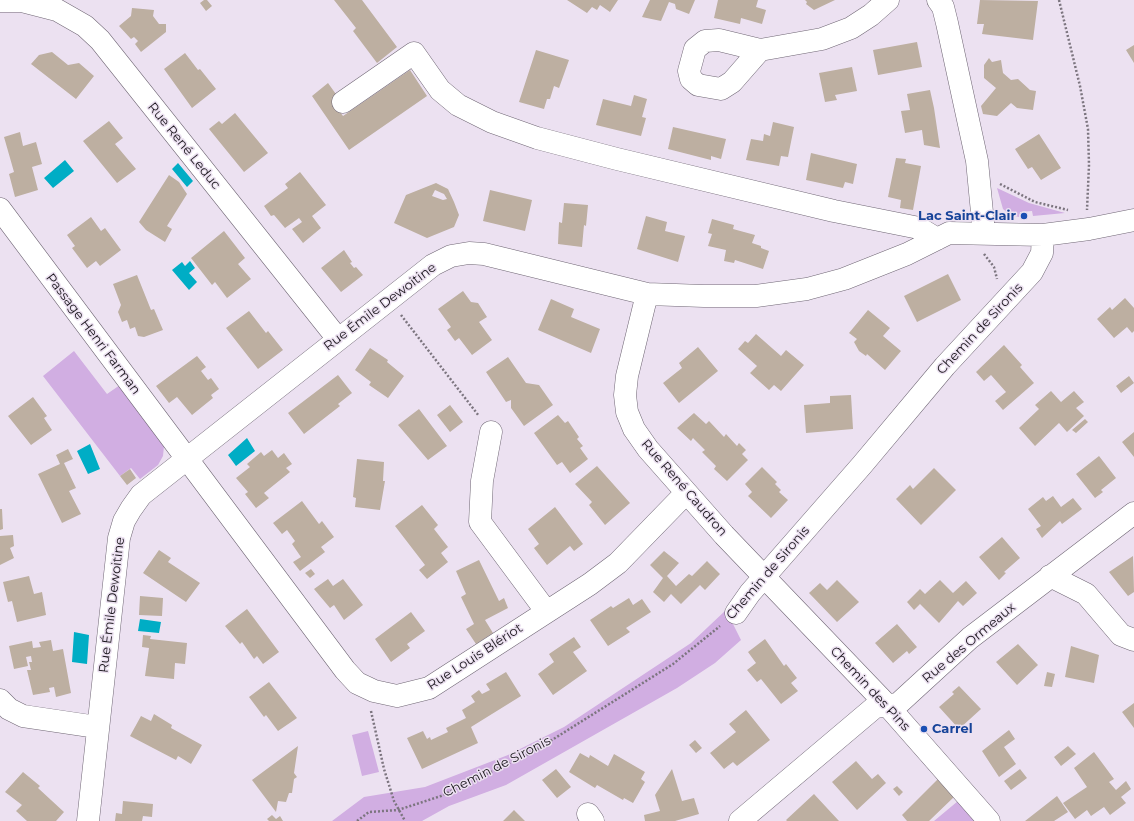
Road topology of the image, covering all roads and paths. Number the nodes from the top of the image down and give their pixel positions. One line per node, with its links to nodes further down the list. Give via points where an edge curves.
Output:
1 (888, 0): 5 (street, via 851,28 822,39)
2 (938, 0): 7 (street, via 943,7 947,23)
3 (1058, 0): 9 (path, via 1088,129)
4 (0, 1): 18 (street, Rue René Leduc, via 22,1 57,10 85,26 100,40)
5 (760, 50)
6 (343, 102): 14 (street, via 414,53 440,90 458,104 492,122 537,138 617,159 834,211 919,228)
7 (977, 161): 10 (path, via 994,180 1013,192 1035,202); 12 (street)
8 (0, 209): 20 (street, Passage Henri Farman)
9 (1087, 212)
10 (1074, 213)
11 (1133, 224): 13 (street)
12 (984, 228): 13 (street); 14 (street, Rue Émile Dewoitine, via 950,233); 17 (path, via 983,252 994,267 997,298)
13 (1043, 235): 17 (street, Chemin de Sironis, via 1042,253 1032,272)
14 (937, 239): 15 (street, Rue Émile Dewoitine, via 870,270 807,289 756,296)
15 (647, 294): 16 (street, Rue Émile Dewoitine, via 484,254 469,253 452,256 433,265); 21 (street, Rue René Caudron, via 627,376 627,412 634,429 648,449)
16 (388, 299): 18 (street, Rue Émile Dewoitine); 19 (path)
17 (1001, 304): 24 (street, Chemin de Sironis)
18 (338, 339): 20 (street, Rue Émile Dewoitine)
19 (491, 432): 25 (street, via 482,481 480,522)
20 (187, 460): 28 (street, Rue Louis Blériot, via 345,670 357,682); 31 (street, Rue Émile Dewoitine, via 141,495 124,521 119,538)
21 (686, 493): 24 (street, Rue René Caudron); 25 (street, Rue Louis Blériot, via 618,563)
22 (1134, 513): 23 (street, Rue des Ormeaux)
23 (1050, 576): 27 (street, via 1086,594 1121,635); 30 (street, Rue des Ormeaux, via 970,638 898,704)
24 (764, 578): 26 (street, Chemin de Sironis); 30 (street, Chemin des Pins)
25 (546, 612): 28 (street, Rue Louis Blériot, via 429,688 397,696)
26 (736, 613): 32 (path, Chemin de Sironis, via 673,664 536,750 441,796)
27 (1134, 640)
28 (374, 691): 32 (path, via 370,713 384,769)
29 (0, 700): 31 (street, via 9,709 23,716)
30 (887, 705): 36 (street, Rue des Ormeaux, via 875,707); 37 (street, Chemin des Pins)
31 (97, 727): 33 (street, Rue Émile Dewoitine)
32 (398, 810): 34 (path, Chemin de Sironis, via 369,812); 35 (path)
33 (88, 821)
34 (357, 821)
35 (405, 821)
36 (740, 821)
37 (989, 821)

